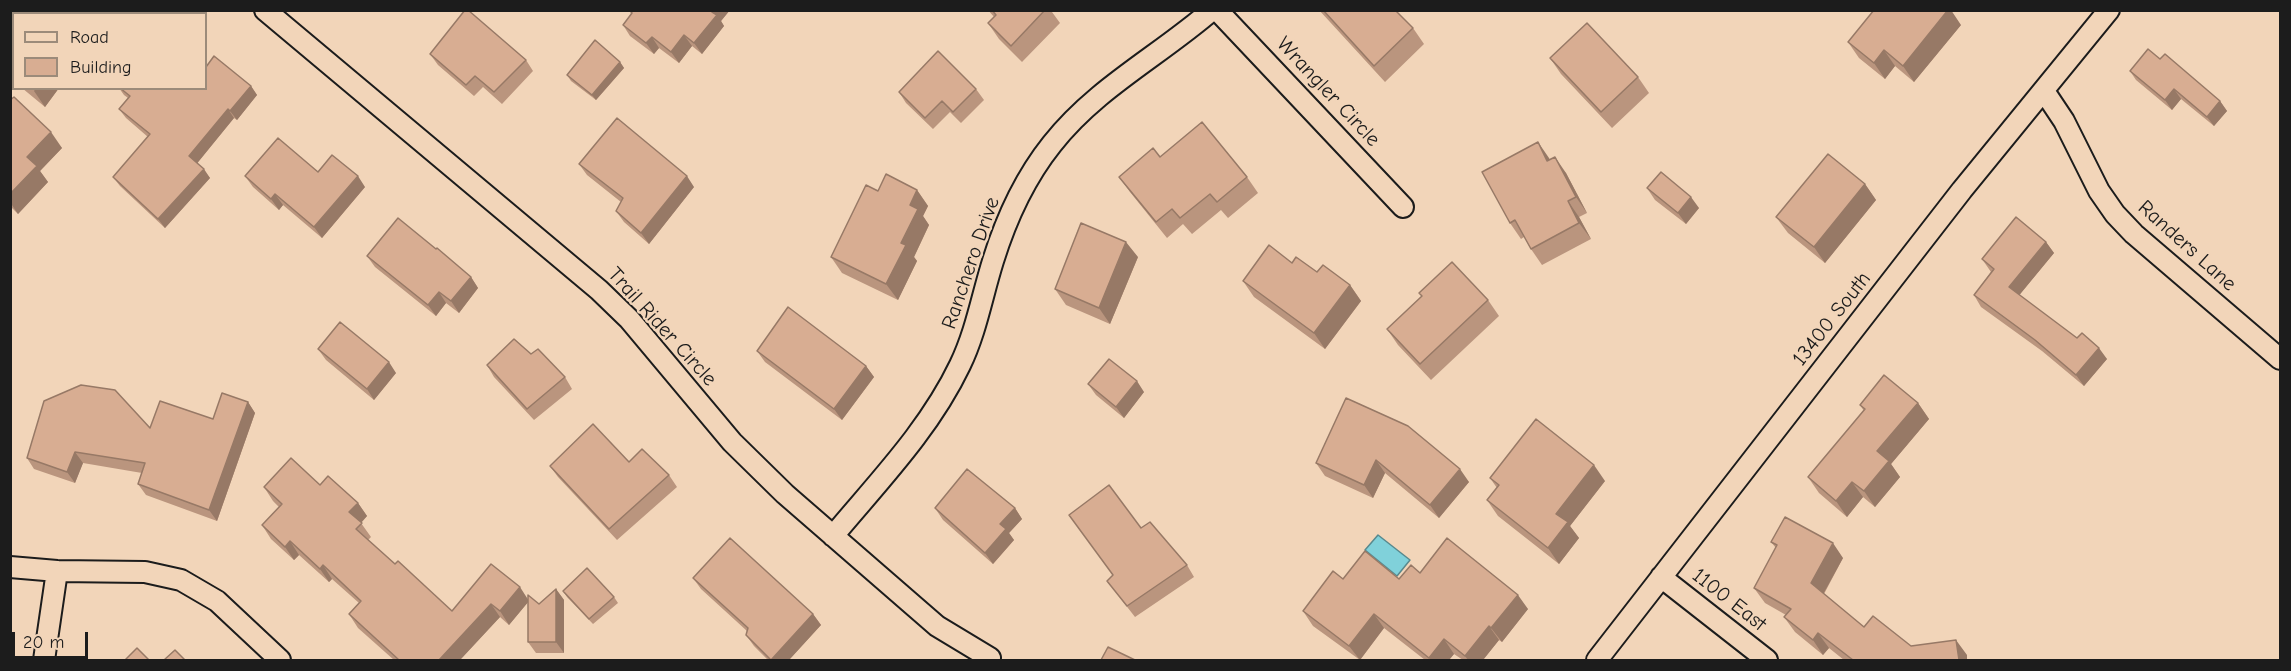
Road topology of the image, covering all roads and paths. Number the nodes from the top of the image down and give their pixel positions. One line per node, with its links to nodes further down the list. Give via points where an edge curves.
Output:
1 (265, 10): 8 (street, Trail Rider Circle, via 599,290 636,327 732,442)
2 (1212, 10): 8 (street, Ranchero Drive, via 1115,82 1052,144 1027,180 1007,220 978,320 936,409 910,446)
3 (1217, 10): 6 (street, Wrangler Circle)
4 (2109, 10): 5 (street, 13400 South)
5 (2044, 91): 7 (street, Randers Lane, via 2115,214); 11 (street, 13400 South, via 1962,190)
6 (1403, 207)
7 (2280, 359)
8 (833, 536): 12 (street, Trail Rider Circle, via 937,626)
9 (10, 567): 10 (street)
10 (57, 571): 13 (street); 14 (street, via 145,572 181,580 217,601)
11 (1661, 577): 15 (street, 13400 South); 16 (street, 1100 East)
12 (990, 658)
13 (44, 660)
14 (280, 660)
15 (1597, 660)
16 (1767, 660)

